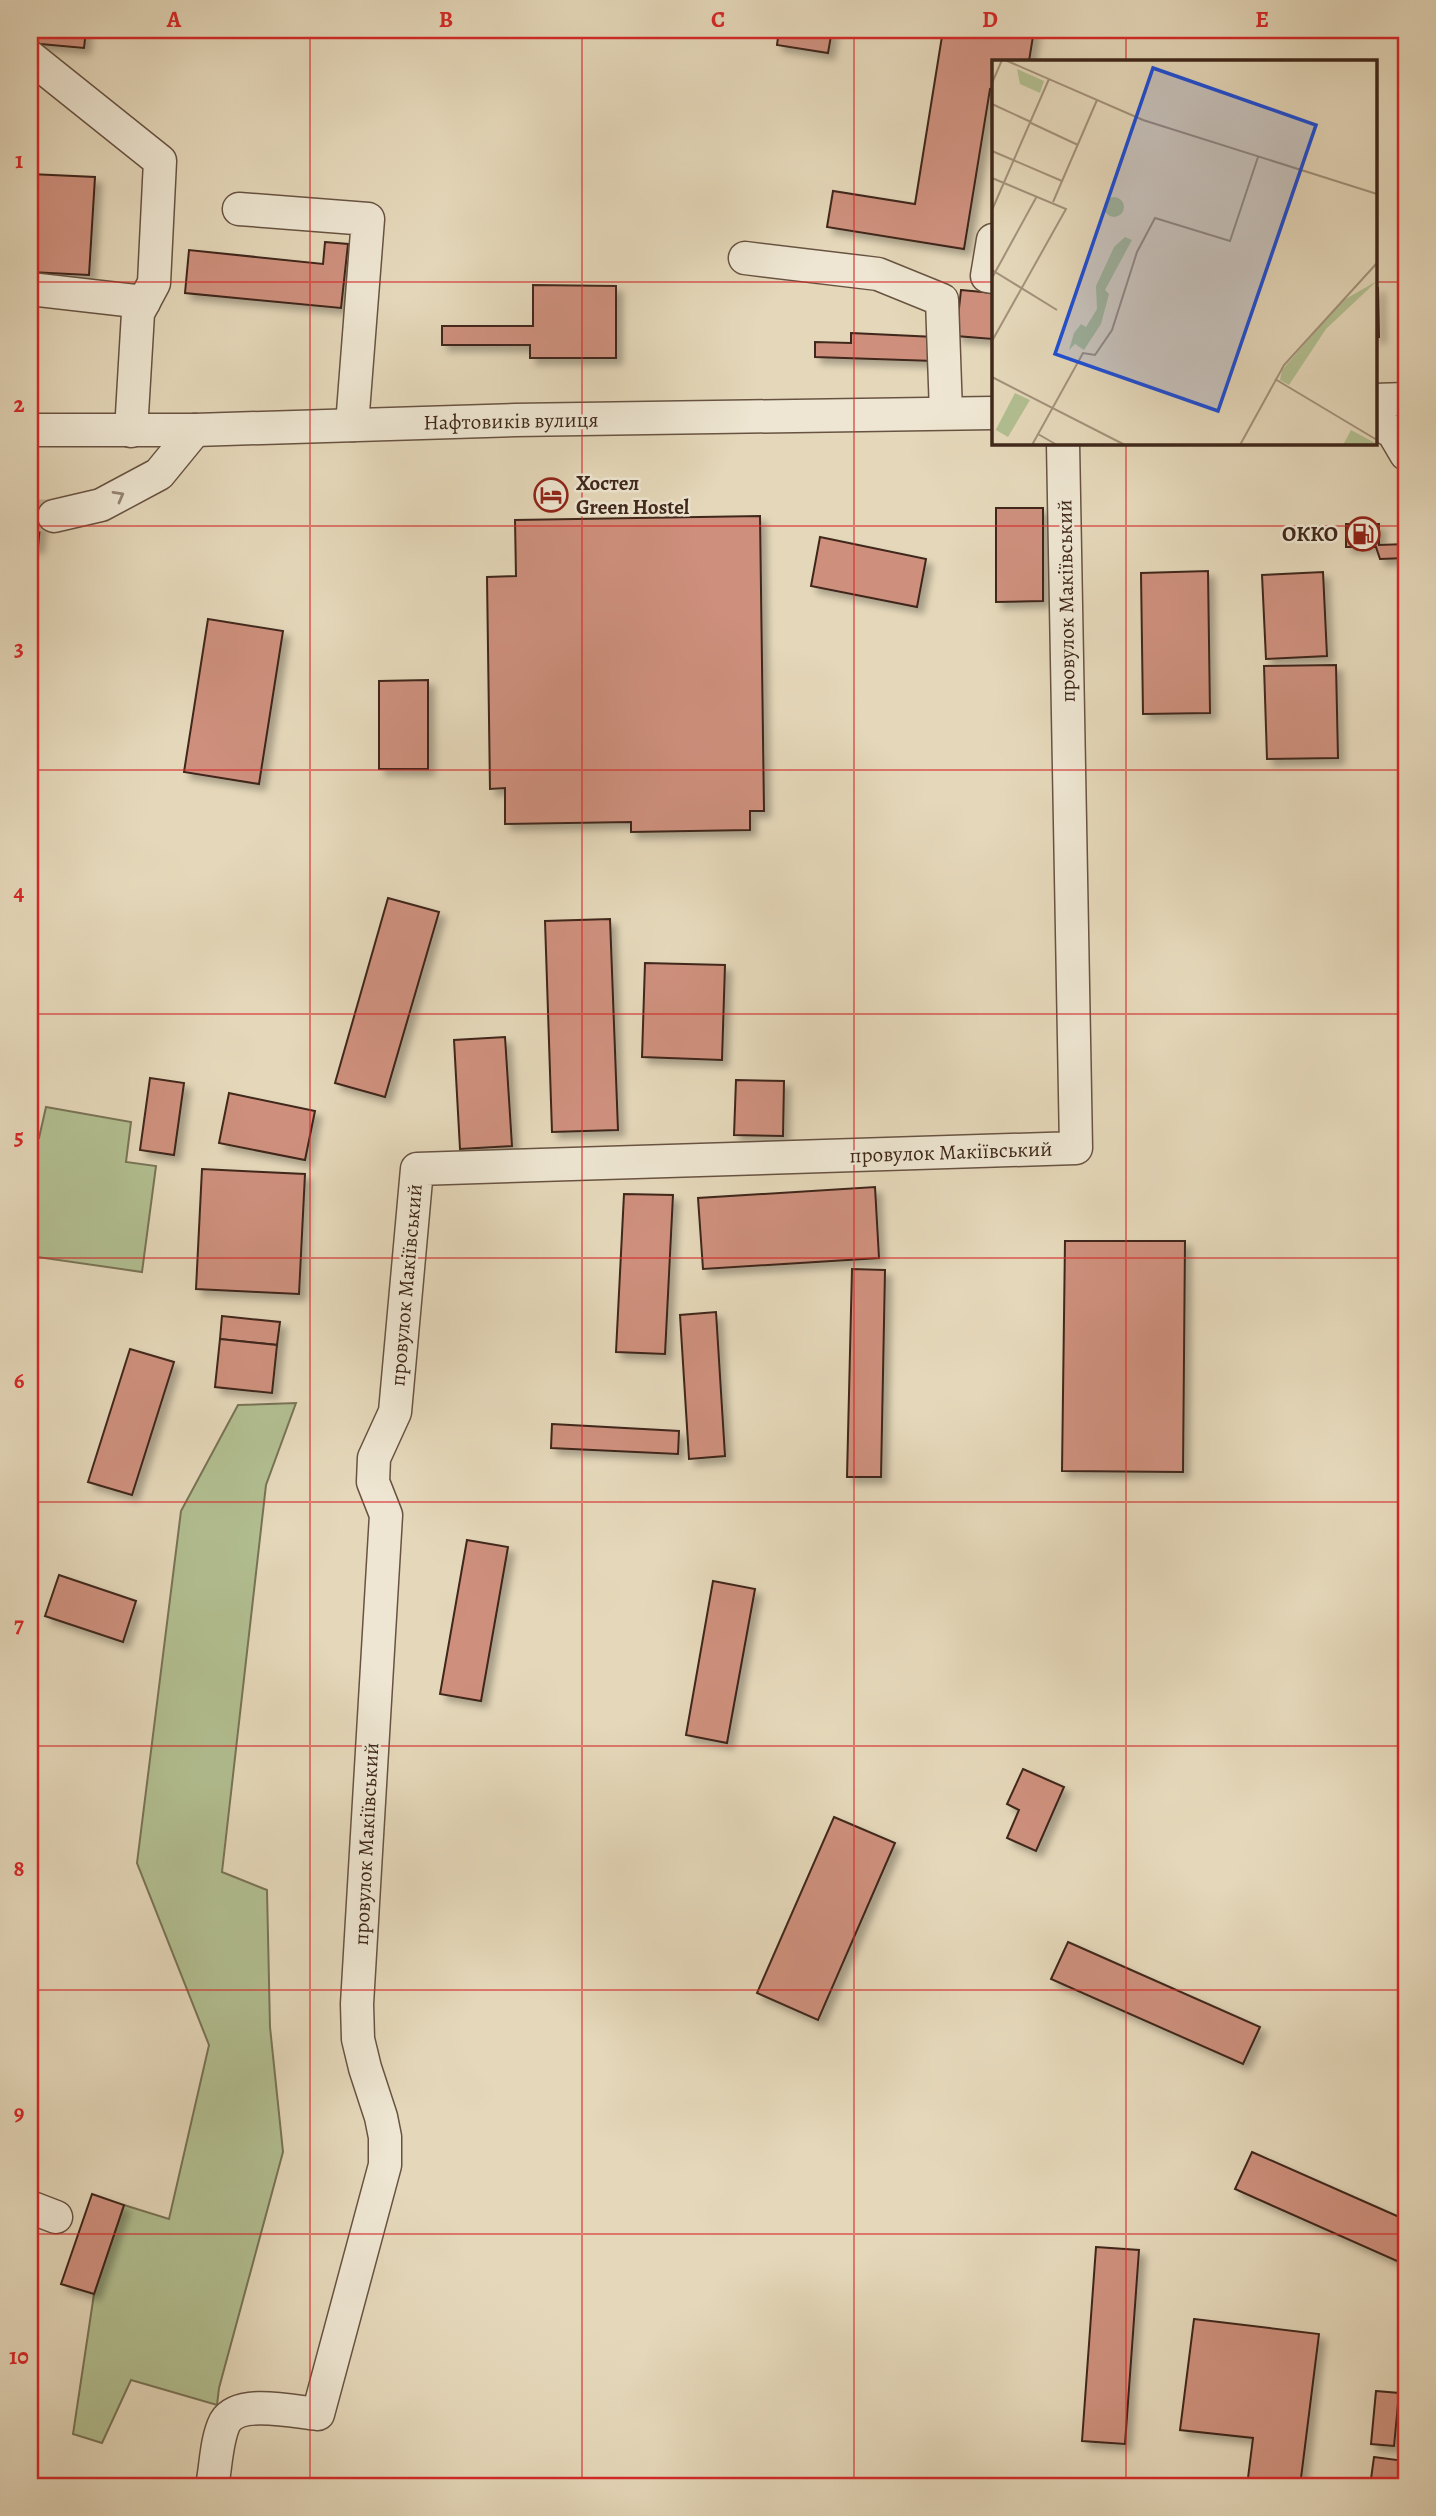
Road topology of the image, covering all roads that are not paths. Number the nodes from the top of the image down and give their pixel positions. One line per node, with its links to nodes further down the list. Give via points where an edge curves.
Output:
1 (30, 57): 7 (street, via 160,161 154,283)
2 (239, 209): 13 (street, via 368,219)
3 (992, 246): 5 (street, via 987,276)
4 (745, 258): 11 (street, via 878,274 942,300)
5 (992, 277)
6 (30, 289): 7 (street)
7 (144, 302): 16 (street, via 138,313)
8 (1406, 399): 9 (street)
9 (1376, 400)
10 (992, 413): 11 (street, Нафтовиків вулиця)
11 (946, 414): 13 (street, Нафтовиків вулиця)
12 (1376, 423): 18 (street, via 1393,432)
13 (352, 425): 15 (street, Нафтовиків вулиця)
14 (30, 430): 16 (street, Нафтовиків вулиця)
15 (195, 430): 16 (street, Нафтовиків вулиця); 19 (street, one-way to 15, via 101,505 159,474)
16 (131, 431)
17 (1063, 444): 20 (street, провулок Макіївський, via 1076,1148 417,1169 394,1412 374,1458 373,1482 386,1515 357,2004 358,2039 381,2117 385,2165 318,2414 251,2407 236,2411 222,2430)
18 (1406, 454)
19 (54, 516)
20 (212, 2486)

